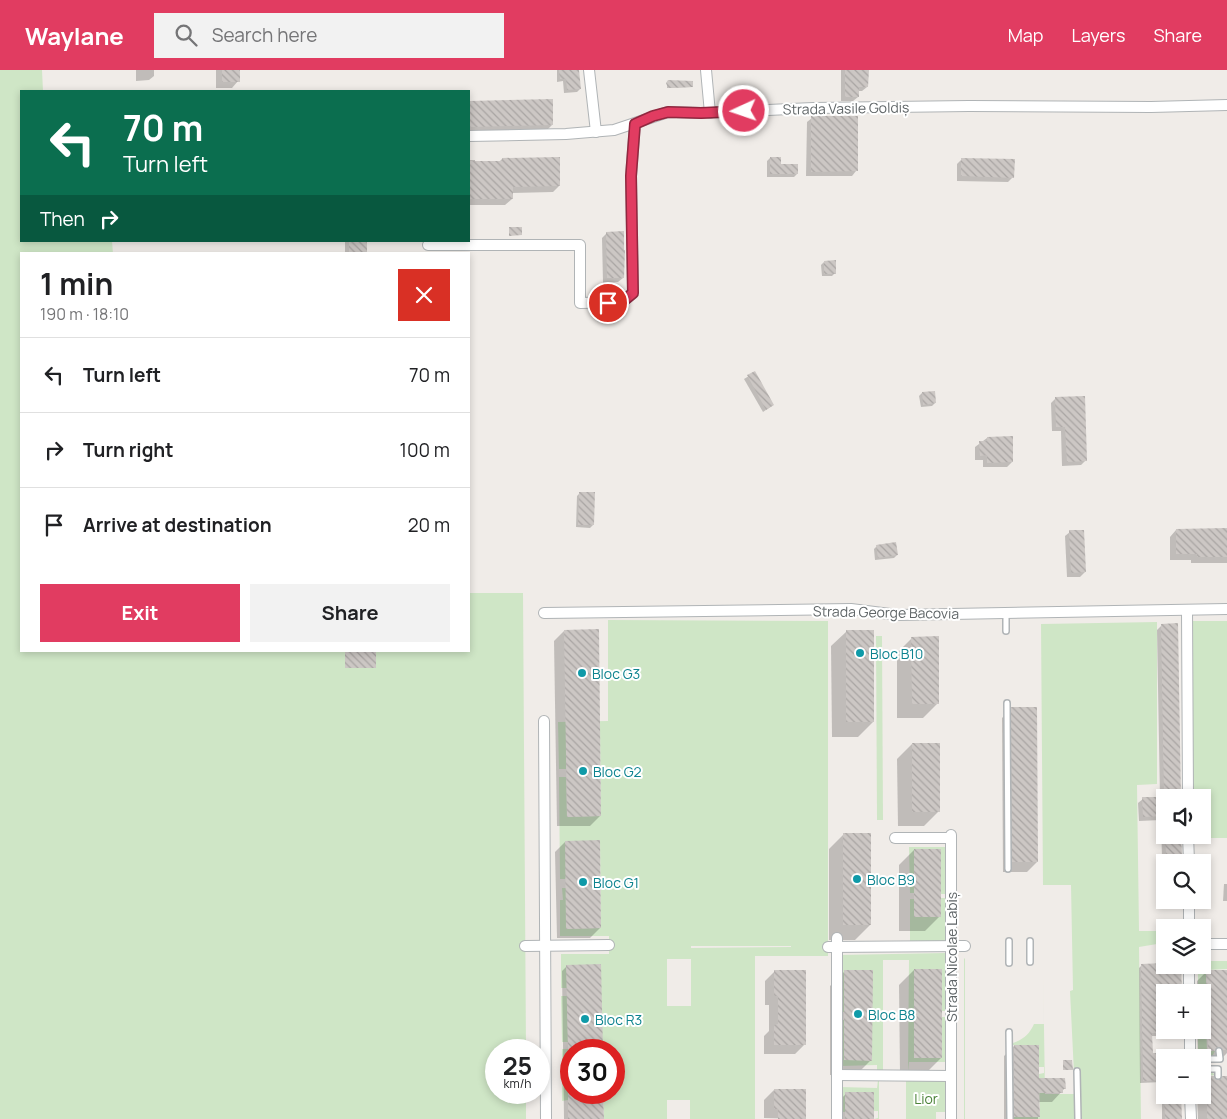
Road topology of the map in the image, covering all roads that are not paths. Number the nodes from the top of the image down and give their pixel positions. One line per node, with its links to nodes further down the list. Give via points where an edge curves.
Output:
1 (589, 70): 6 (street)
2 (706, 70): 4 (street)
3 (1227, 105): 4 (street, Strada Vasile Goldiș, via 813,108)
4 (710, 113): 5 (street, Strada Vasile Goldiș, via 668,112)
5 (635, 124): 6 (street, Strada Vasile Goldiș); 8 (street, via 631,176 633,293 622,302 580,303 580,244)
6 (596, 132): 7 (street, Strada Vasile Goldiș)
7 (470, 136)
8 (428, 245)
9 (1187, 610): 10 (street, Strada George Bacovia); 12 (street, Strada George Bacovia); 16 (street)
10 (1227, 610)
11 (544, 613): 12 (street, Strada George Bacovia, via 851,609 898,615)
12 (1006, 613): 13 (lane)
13 (1006, 631)
14 (1007, 703): 18 (lane)
15 (544, 721): 25 (street)
16 (1188, 789)
17 (894, 838): 26 (street, Strada Nicolae Labiș, via 951,836)
18 (1008, 869)
19 (1009, 941): 28 (lane)
20 (1030, 941): 29 (lane)
21 (1211, 944): 22 (street)
22 (1227, 944)
23 (610, 945): 25 (street)
24 (525, 946): 25 (street)
25 (545, 946): 39 (street)
26 (951, 946): 27 (street); 35 (street, via 834,944); 36 (street, Strada Nicolae Labiș)
27 (965, 946)
28 (1009, 962)
29 (1030, 962)
30 (1009, 1032): 42 (lane)
31 (1219, 1050): 32 (lane, via 1220,1059)
32 (1211, 1059)
33 (1211, 1069): 37 (lane, via 1218,1069)
34 (1078, 1071): 43 (lane)
35 (837, 1075): 36 (street); 40 (street)
36 (951, 1076): 41 (street, Strada Nicolae Labiș)
37 (1218, 1076)
38 (1190, 1104): 44 (street)
39 (546, 1119)
40 (837, 1119)
41 (951, 1119)
42 (1010, 1119)
43 (1078, 1119)
44 (1190, 1119)

